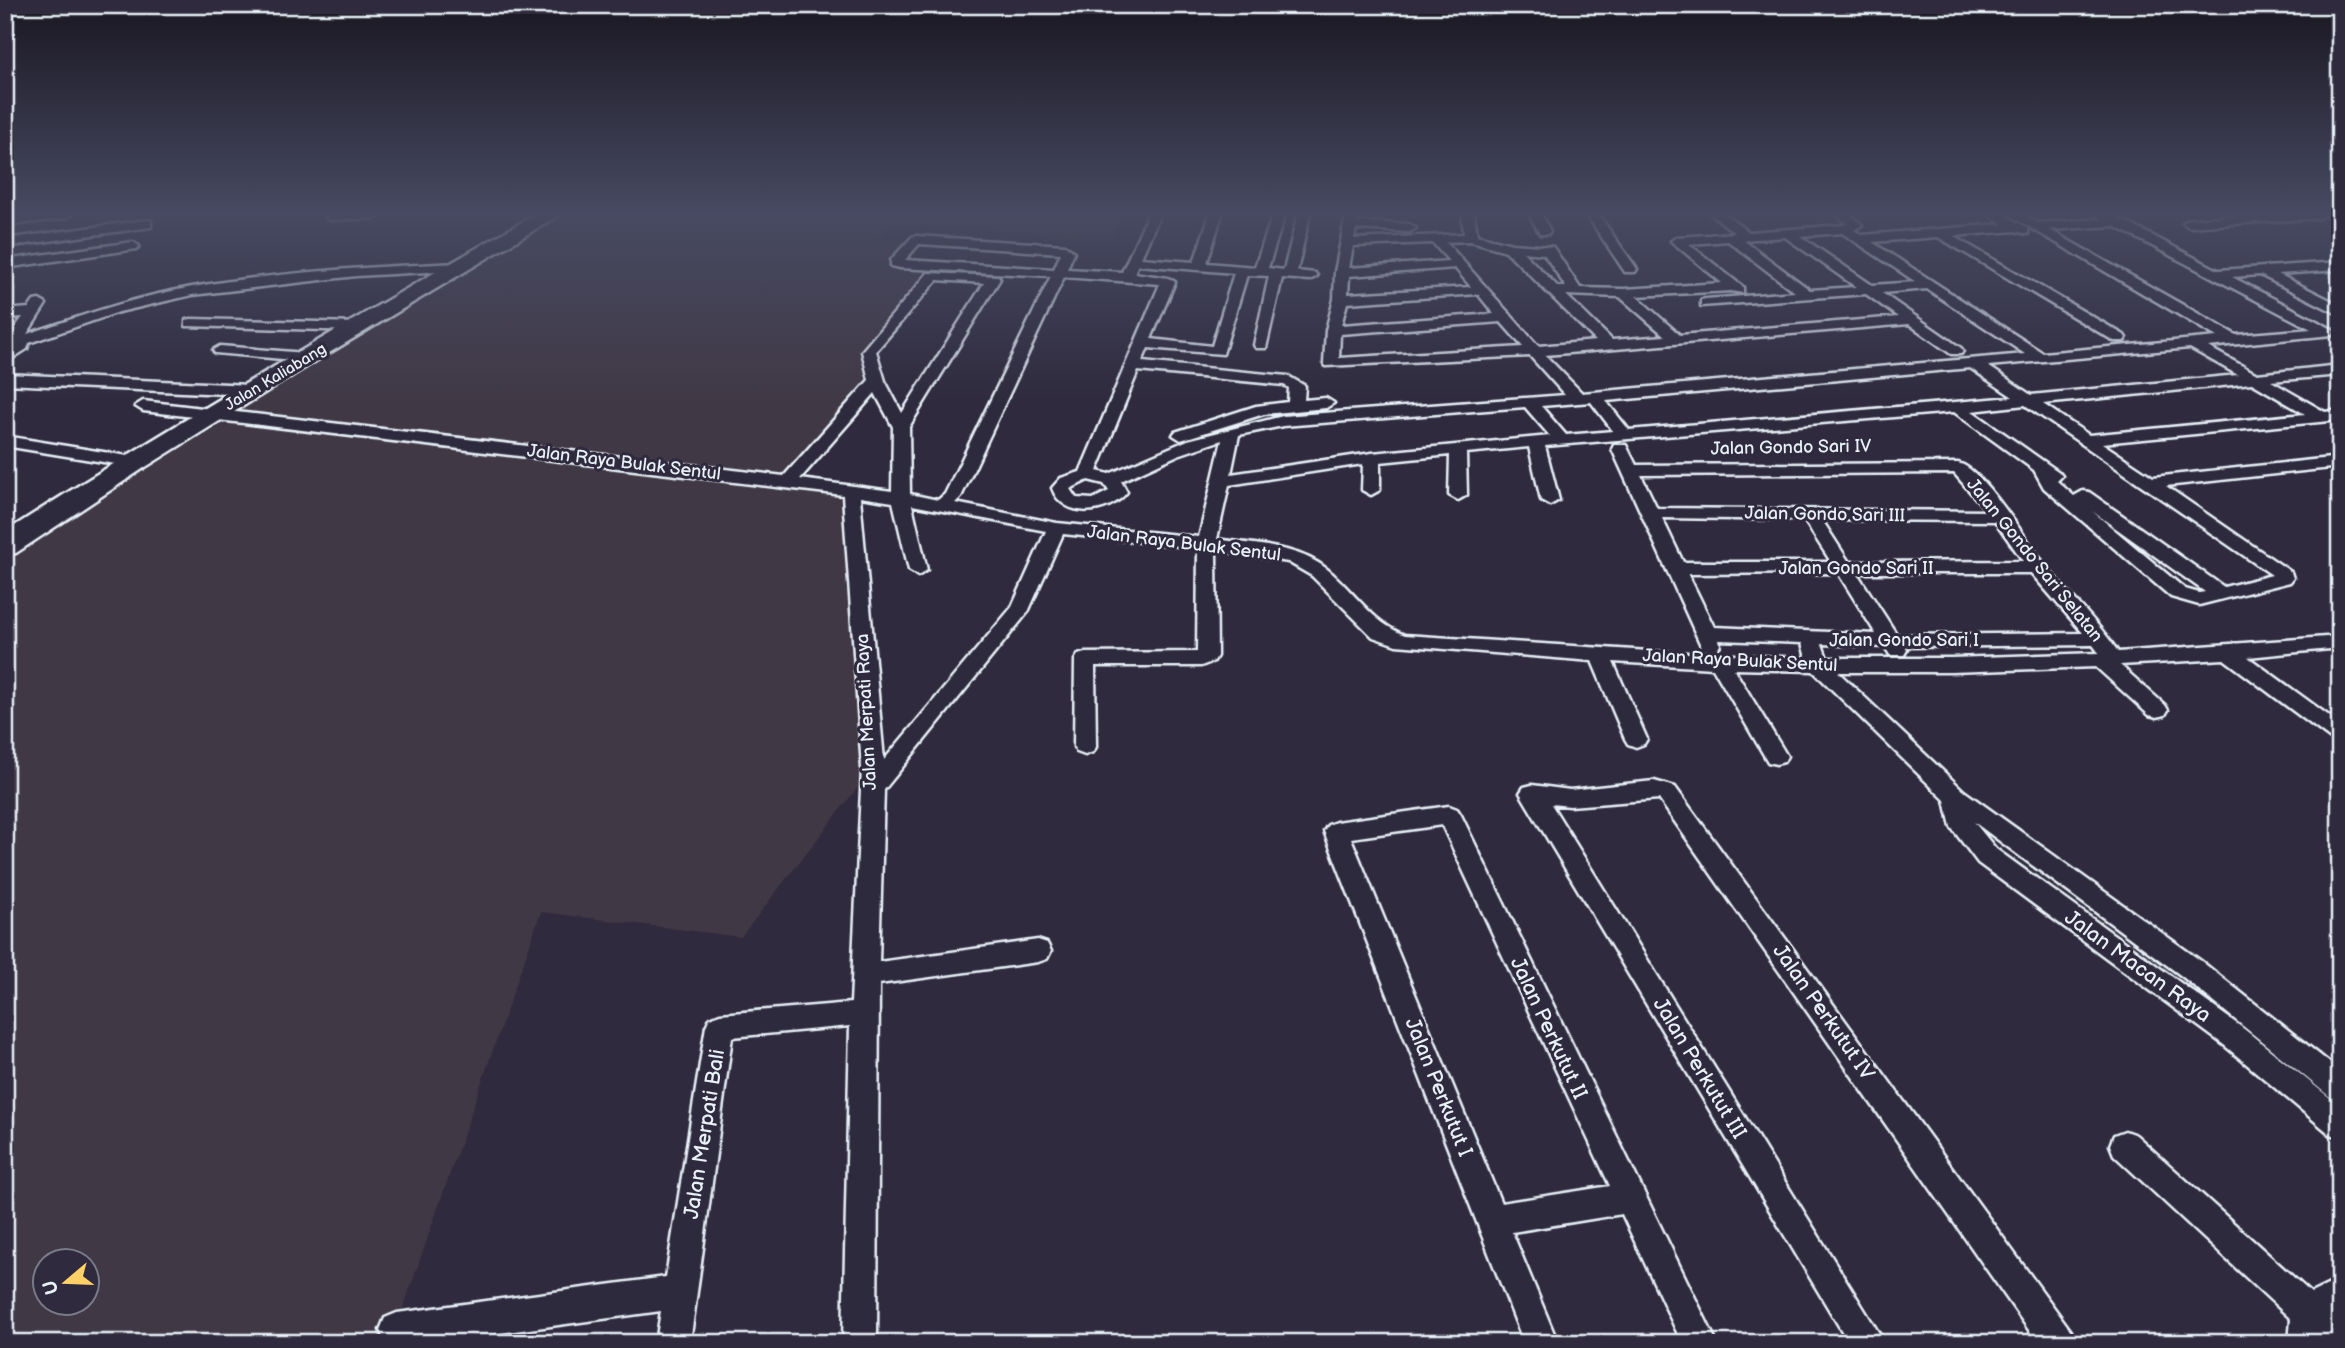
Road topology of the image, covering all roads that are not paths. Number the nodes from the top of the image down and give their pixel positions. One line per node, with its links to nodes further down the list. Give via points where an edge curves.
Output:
1 (314, 277): 44 (street, via 192,291)
2 (442, 277): 40 (main road, Jalan Kaliabang)
3 (932, 277): 65 (street, via 869,351)
4 (947, 277): 81 (street, via 994,280)
5 (1058, 277): 105 (street, via 952,497)
6 (1125, 277): 49 (street, via 1168,283)
7 (1239, 277): 49 (street, via 1218,351)
8 (1282, 277): 51 (street)
9 (1342, 277): 32 (street)
10 (1470, 277): 25 (street)
11 (1539, 277): 27 (street)
12 (1566, 277): 28 (street)
13 (1721, 277): 24 (street)
14 (1784, 277): 31 (street)
15 (1851, 277): 29 (street)
16 (1916, 277): 23 (street)
17 (1995, 277): 46 (street)
18 (2015, 277): 45 (street)
19 (2109, 277): 45 (street, via 2198,330)
20 (2124, 277): 48 (street)
21 (2222, 277): 42 (street)
22 (2274, 277): 35 (street)
23 (1928, 285): 29 (street); 53 (street)
24 (1734, 287): 26 (street); 33 (street)
25 (1482, 290): 32 (street); 37 (street)
26 (1691, 290): 30 (street); 34 (street)
27 (1553, 291): 28 (street); 52 (street)
28 (1575, 291): 30 (street)
29 (1871, 291): 31 (street); 38 (street)
30 (1624, 293): 47 (street)
31 (1809, 296): 33 (street)
32 (1341, 299): 41 (street)
33 (1750, 300): 34 (street)
34 (1706, 303): 43 (street)
35 (2340, 311)
36 (5, 314): 44 (street, via 36,308)
37 (1505, 317): 41 (street); 55 (street)
38 (1912, 320): 43 (street); 56 (street)
39 (191, 323): 40 (street)
40 (358, 327): 57 (main road, Jalan Kaliabang)
41 (1333, 330): 55 (street, via 1331,363)
42 (2334, 331): 48 (street)
43 (1744, 334): 47 (street)
44 (16, 335): 59 (street, via 22,345)
45 (2119, 338): 46 (street)
46 (2097, 339): 53 (street)
47 (1678, 340): 52 (street)
48 (2233, 340): 50 (street)
49 (1144, 343): 61 (street)
50 (2193, 344): 58 (street); 63 (street)
51 (1261, 345)
52 (1608, 345): 55 (street)
53 (2022, 346): 56 (street); 58 (street)
54 (220, 350): 57 (street)
55 (1534, 351): 66 (street)
56 (1956, 351): 66 (street)
57 (304, 357): 67 (main road, Jalan Kaliabang)
58 (2041, 358): 60 (street)
59 (5, 359)
60 (1974, 364): 68 (street); 69 (street)
61 (1132, 366): 72 (street, via 1288,381 1297,386); 94 (street)
62 (2340, 370): 63 (street)
63 (2253, 378): 69 (street); 77 (street)
64 (5, 379): 67 (street)
65 (877, 381): 81 (street); 96 (street)
66 (1565, 387): 68 (street); 71 (street)
67 (250, 390): 75 (main road, Jalan Kaliabang)
68 (1587, 398): 70 (street); 87 (street)
69 (2025, 399): 74 (street); 84 (street)
70 (1529, 402): 71 (street); 83 (street)
71 (1396, 404): 72 (street); 82 (street)
72 (1296, 405): 94 (street, via 1262,409 1141,449)
73 (143, 406): 75 (street, Jalan Raya Bulak Sentul)
74 (1955, 406): 78 (street); 79 (street)
75 (214, 413): 90 (main road, Jalan Kaliabang); 96 (street, Jalan Raya Bulak Sentul)
76 (2340, 415): 77 (street)
77 (2322, 416): 80 (street); 84 (street)
78 (1858, 417): 79 (street); 87 (street)
79 (1974, 420): 97 (street, via 2042,471 2050,484 2178,593 2199,599 2282,580 2283,575)
80 (2340, 426)
81 (901, 427): 102 (street)
82 (1232, 432): 94 (street); 95 (street)
83 (1561, 439): 86 (street); 87 (street)
84 (2086, 440): 97 (street)
85 (5, 441): 90 (street)
86 (1536, 442): 88 (street); 103 (street)
87 (1623, 442): 93 (street)
88 (1458, 449): 89 (street); 101 (street)
89 (1373, 458): 95 (street); 98 (street)
90 (134, 462): 112 (main road, Jalan Kaliabang)
91 (2340, 462): 97 (street)
92 (1951, 466): 93 (street, Jalan Gondo Sari IV); 108 (street, Jalan Gondo Sari Selatan, via 1965,473)
93 (1630, 470): 106 (street)
94 (1099, 477): 100 (street, via 1067,482); 104 (street, via 1116,485 1118,492)
95 (1223, 481): 111 (street)
96 (788, 482): 99 (street, Jalan Raya Bulak Sentul)
97 (2151, 483)
98 (1371, 489)
99 (851, 491): 102 (street, Jalan Raya Bulak Sentul); 132 (street, Jalan Merpati Raya)
100 (1062, 495): 104 (street, via 1079,505); 109 (street)
101 (1458, 495)
102 (901, 498): 105 (street, Jalan Raya Bulak Sentul); 116 (street)
103 (1550, 500)
104 (1104, 503): 110 (street)
105 (942, 505): 109 (street, Jalan Raya Bulak Sentul)
106 (1651, 513): 107 (street, Jalan Gondo Sari III); 114 (street)
107 (1810, 514): 108 (street, Jalan Gondo Sari III); 115 (street)
108 (1999, 516): 113 (street, Jalan Gondo Sari Selatan)
109 (1049, 526): 110 (street, Jalan Raya Bulak Sentul); 132 (street, via 1021,608 972,671)
110 (1091, 532): 111 (street, Jalan Raya Bulak Sentul)
111 (1207, 543): 123 (street, Jalan Raya Bulak Sentul, via 1293,556 1307,563 1380,633 1392,639); 130 (street, via 1207,656 1085,660)
112 (5, 546)
113 (2036, 567): 115 (street, Jalan Gondo Sari II); 121 (street, Jalan Gondo Sari Selatan)
114 (1676, 568): 115 (street, Jalan Gondo Sari II); 117 (street)
115 (1842, 568): 119 (street)
116 (918, 570)
117 (1707, 633): 118 (street, Jalan Gondo Sari I); 124 (street)
118 (1810, 639): 119 (street, Jalan Gondo Sari I); 125 (street, Jalan Macan Raya)
119 (1894, 641): 121 (street, Jalan Gondo Sari I); 126 (street)
120 (2340, 642): 122 (street, Jalan Raya Bulak Sentul)
121 (2105, 653): 122 (street, Jalan Raya Bulak Sentul); 126 (street, Jalan Raya Bulak Sentul); 127 (street, Jalan Gondo Sari Selatan)
122 (2230, 653): 128 (street)
123 (1599, 654): 124 (street, Jalan Raya Bulak Sentul); 129 (street)
124 (1716, 660): 125 (street, Jalan Raya Bulak Sentul); 131 (street)
125 (1819, 665): 126 (street, Jalan Raya Bulak Sentul); 134 (street, Jalan Macan Raya)
126 (1904, 666)
127 (2157, 710)
128 (2340, 735)
129 (1636, 739)
130 (1085, 747)
131 (1776, 756)
132 (872, 780): 137 (street, Jalan Merpati Raya)
133 (1532, 793): 153 (street, Jalan Perkutut III); 154 (street, Jalan Perkutut IV, via 1570,798 1654,789 1667,793)
134 (1956, 797): 139 (street, Jalan Macan Raya, via 2202,976); 140 (street, Jalan Macan Raya, via 1963,827 1987,856 2234,1037)
135 (1336, 831): 142 (street, Jalan Perkutut II, via 1449,816); 143 (street, Jalan Perkutut I)
136 (1038, 951): 137 (street)
137 (866, 975): 138 (street, Jalan Merpati Raya)
138 (864, 1013): 144 (street, Jalan Merpati Bali, via 720,1026); 150 (street, Jalan Merpati Raya)
139 (2340, 1088)
140 (2340, 1124)
141 (2125, 1145): 146 (street)
142 (1629, 1198): 143 (street); 152 (street, Jalan Perkutut II)
143 (1492, 1220): 151 (street, Jalan Perkutut I)
144 (679, 1292): 147 (street); 149 (street, Jalan Merpati Bali)
145 (2340, 1295): 146 (street)
146 (2307, 1327): 148 (street)
147 (397, 1330)
148 (2340, 1342)
149 (673, 1343)
150 (860, 1343)
151 (1541, 1343)
152 (1700, 1343)
153 (1868, 1343)
154 (2059, 1343)

